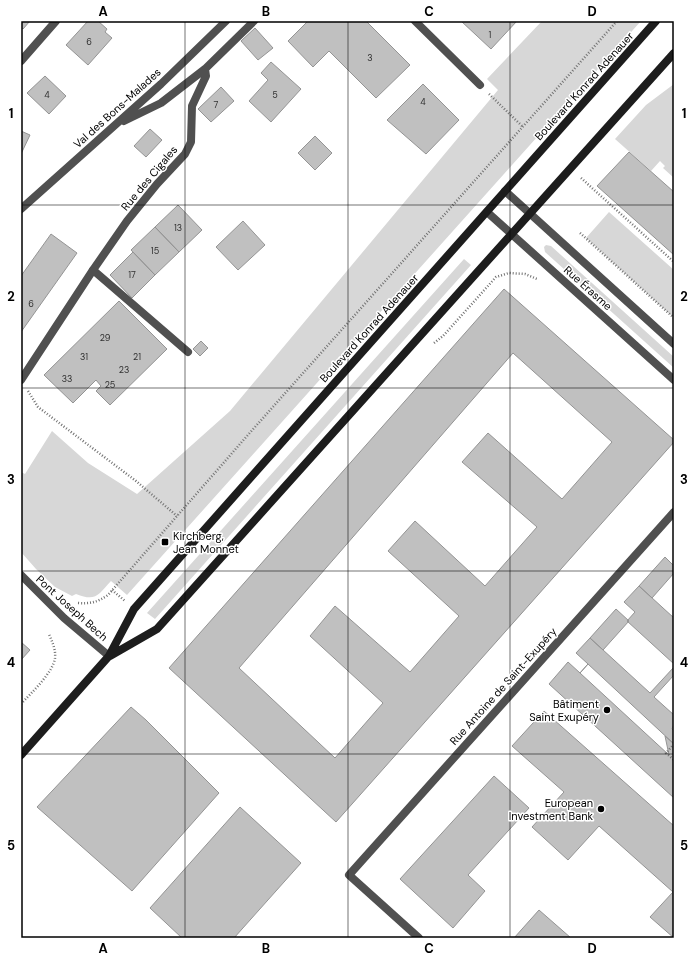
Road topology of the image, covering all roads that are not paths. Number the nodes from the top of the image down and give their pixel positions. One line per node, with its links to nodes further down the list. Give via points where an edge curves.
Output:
1 (56, 21): 7 (street)
2 (226, 21): 10 (street, Val des Bons-Malades)
3 (254, 21): 8 (street)
4 (415, 21): 9 (street)
5 (656, 21): 11 (main road, Boulevard Konrad Adenauer)
6 (674, 53): 14 (main road, Boulevard Konrad Adenauer)
7 (21, 61)
8 (205, 69): 10 (street, via 161,103); 16 (street, Rue des Cigales, via 206,76 192,106 191,142 185,154 137,209)
9 (480, 85)
10 (115, 126): 12 (street, Val des Bons-Malades)
11 (505, 191): 13 (main road, Boulevard Konrad Adenauer); 14 (street, Rue Érasme)
12 (21, 209)
13 (487, 212): 15 (street, Rue Érasme); 23 (main road, Boulevard Konrad Adenauer, via 134,609)
14 (530, 214): 15 (main road, Boulevard Konrad Adenauer); 17 (street, Rue Érasme)
15 (512, 234): 20 (street, Rue Érasme); 23 (main road, Boulevard Konrad Adenauer, via 157,630)
16 (93, 270): 18 (street); 19 (street, Rue des Cigales)
17 (674, 344)
18 (188, 352)
19 (21, 380)
20 (674, 380)
21 (674, 512): 25 (street, Rue Antoine de Saint-Exupéry, via 350,875)
22 (21, 575): 23 (street, Pont Joseph Bech, via 64,618)
23 (109, 656): 24 (main road, Boulevard Konrad Adenauer)
24 (21, 754)
25 (419, 938)

